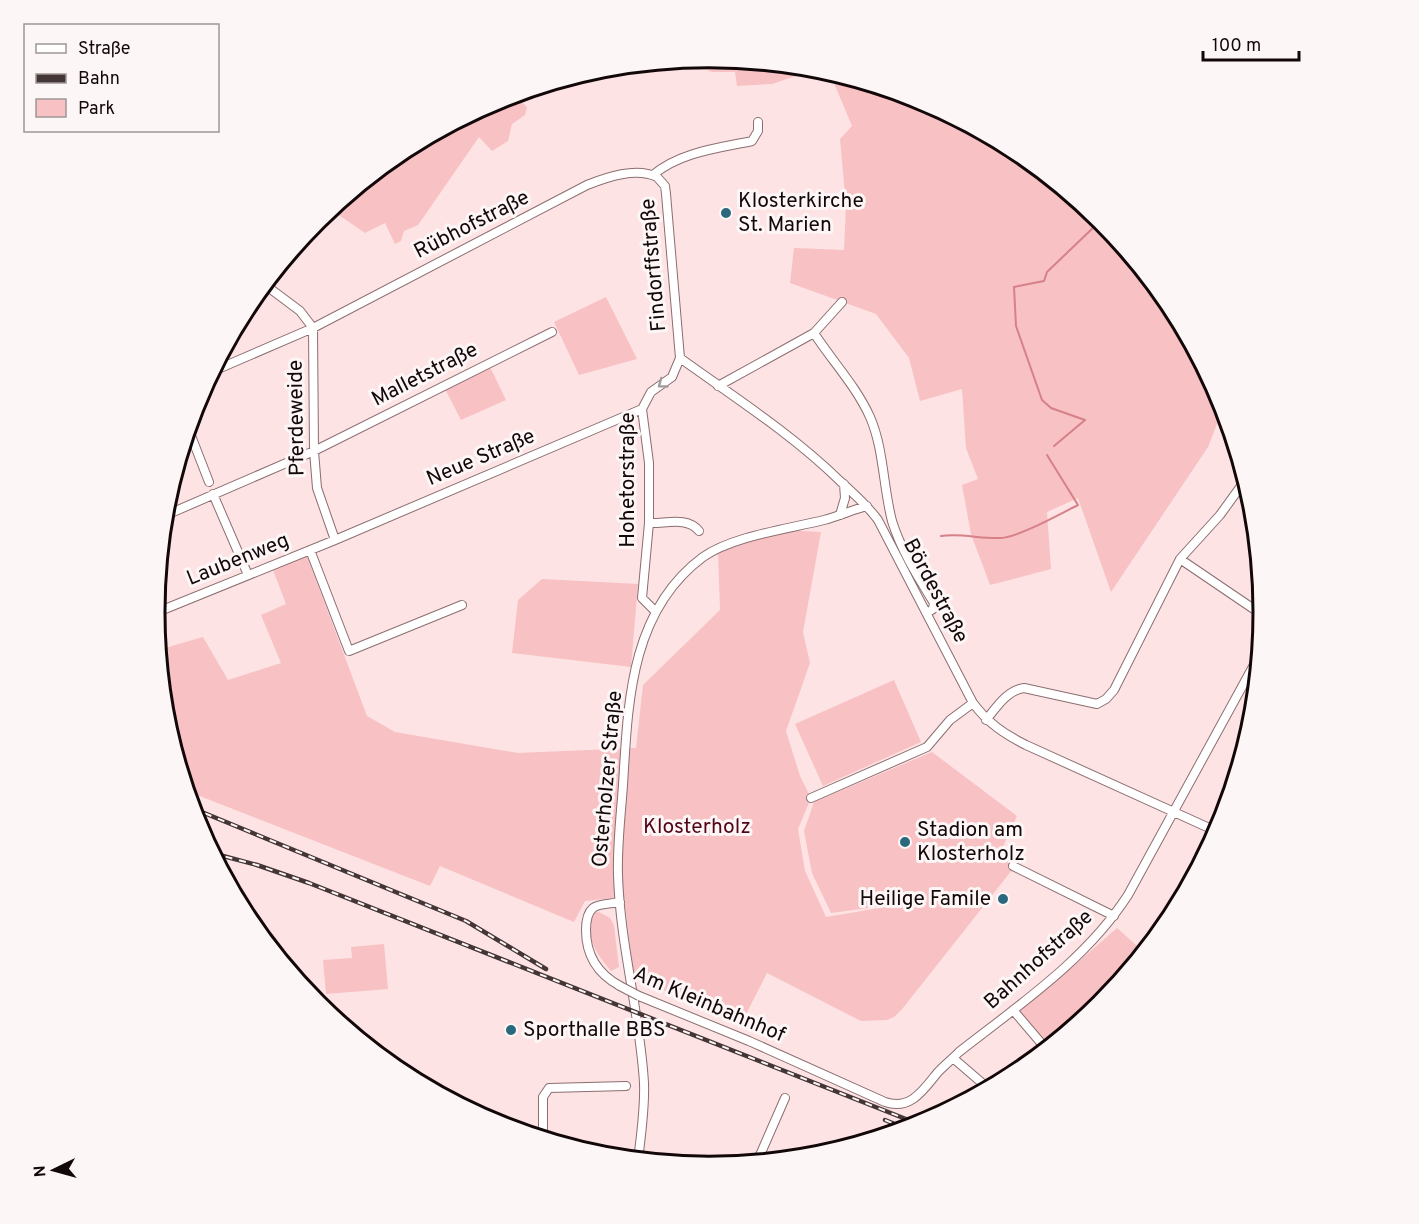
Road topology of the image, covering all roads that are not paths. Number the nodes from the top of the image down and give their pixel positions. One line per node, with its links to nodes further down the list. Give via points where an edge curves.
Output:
1 (758, 122): 2 (street, via 752,141 677,160)
2 (653, 175): 5 (street, Rübhofstraße, via 607,177 588,185); 8 (street, Findorffstraße, via 662,180 666,194)
3 (272, 290): 5 (street, via 300,311)
4 (842, 302): 7 (street)
5 (313, 328): 9 (street, Rübhofstraße); 13 (street, Pferdeweide)
6 (552, 332): 13 (street, Malletstraße)
7 (814, 333): 10 (street); 31 (street, via 854,387 870,418 893,522 934,603)
8 (680, 358): 10 (street, Bördestraße); 11 (street, Hohetorstraße, one-way to 11, via 672,377 651,392)
9 (223, 367)
10 (718, 386): 15 (street, Bördestraße, via 785,434)
11 (642, 409): 21 (street, Hohetorstraße, via 649,463); 23 (street, Neue Straße)
12 (193, 441): 14 (street)
13 (314, 451): 17 (street, Malletstraße); 23 (street, Pferdeweide, via 317,488)
14 (209, 482)
15 (844, 484): 18 (street, Bördestraße); 20 (street)
16 (1239, 488): 25 (street)
17 (213, 494): 19 (street, Malletstraße); 26 (street)
18 (867, 506): 20 (street, Osterholzer Straße); 31 (street, Bördestraße)
19 (174, 511)
20 (840, 515): 30 (street, Osterholzer Straße, via 741,540 712,552 672,587)
21 (649, 523): 22 (street, via 672,521 694,525); 30 (street, Hohetorstraße, via 642,598)
22 (699, 531)
23 (335, 540): 24 (street, Laubenweg)
24 (310, 549): 26 (street, Laubenweg); 27 (street, via 349,651)
25 (1180, 559): 28 (street); 34 (street, via 1106,699 1097,704 1017,689)
26 (248, 575): 29 (street, Laubenweg)
27 (462, 605)
28 (1254, 609)
29 (165, 610)
30 (655, 611): 39 (street, Osterholzer Straße, via 643,640 628,708 618,874)
31 (927, 613): 33 (street, Bördestraße)
32 (1250, 671): 36 (street, Bahnhofstraße)
33 (973, 703): 34 (street, Bördestraße); 35 (street, via 950,720 927,747)
34 (986, 720): 36 (street, Bördestraße, via 1005,735)
35 (811, 798)
36 (1173, 811): 37 (street, Bördestraße); 40 (street, Bahnhofstraße)
37 (1209, 828)
38 (1013, 866): 40 (street)
39 (620, 902): 47 (street, Am Kleinbahnhof, bridge, via 598,905 591,909 586,921 588,953 607,978 639,996); 49 (street, Osterholzer Straße, via 644,1083)
40 (1114, 916): 41 (street, Bahnhofstraße, via 1090,945)
41 (1013, 1010): 42 (street); 43 (street, Bahnhofstraße)
42 (1042, 1044)
43 (952, 1058): 44 (street); 47 (street, Bahnhofstraße, via 918,1096)
44 (983, 1084)
45 (626, 1086): 48 (street, via 549,1088 543,1097)
46 (785, 1098): 50 (street)
47 (895, 1105)
48 (543, 1131)
49 (639, 1152)
50 (761, 1154)

